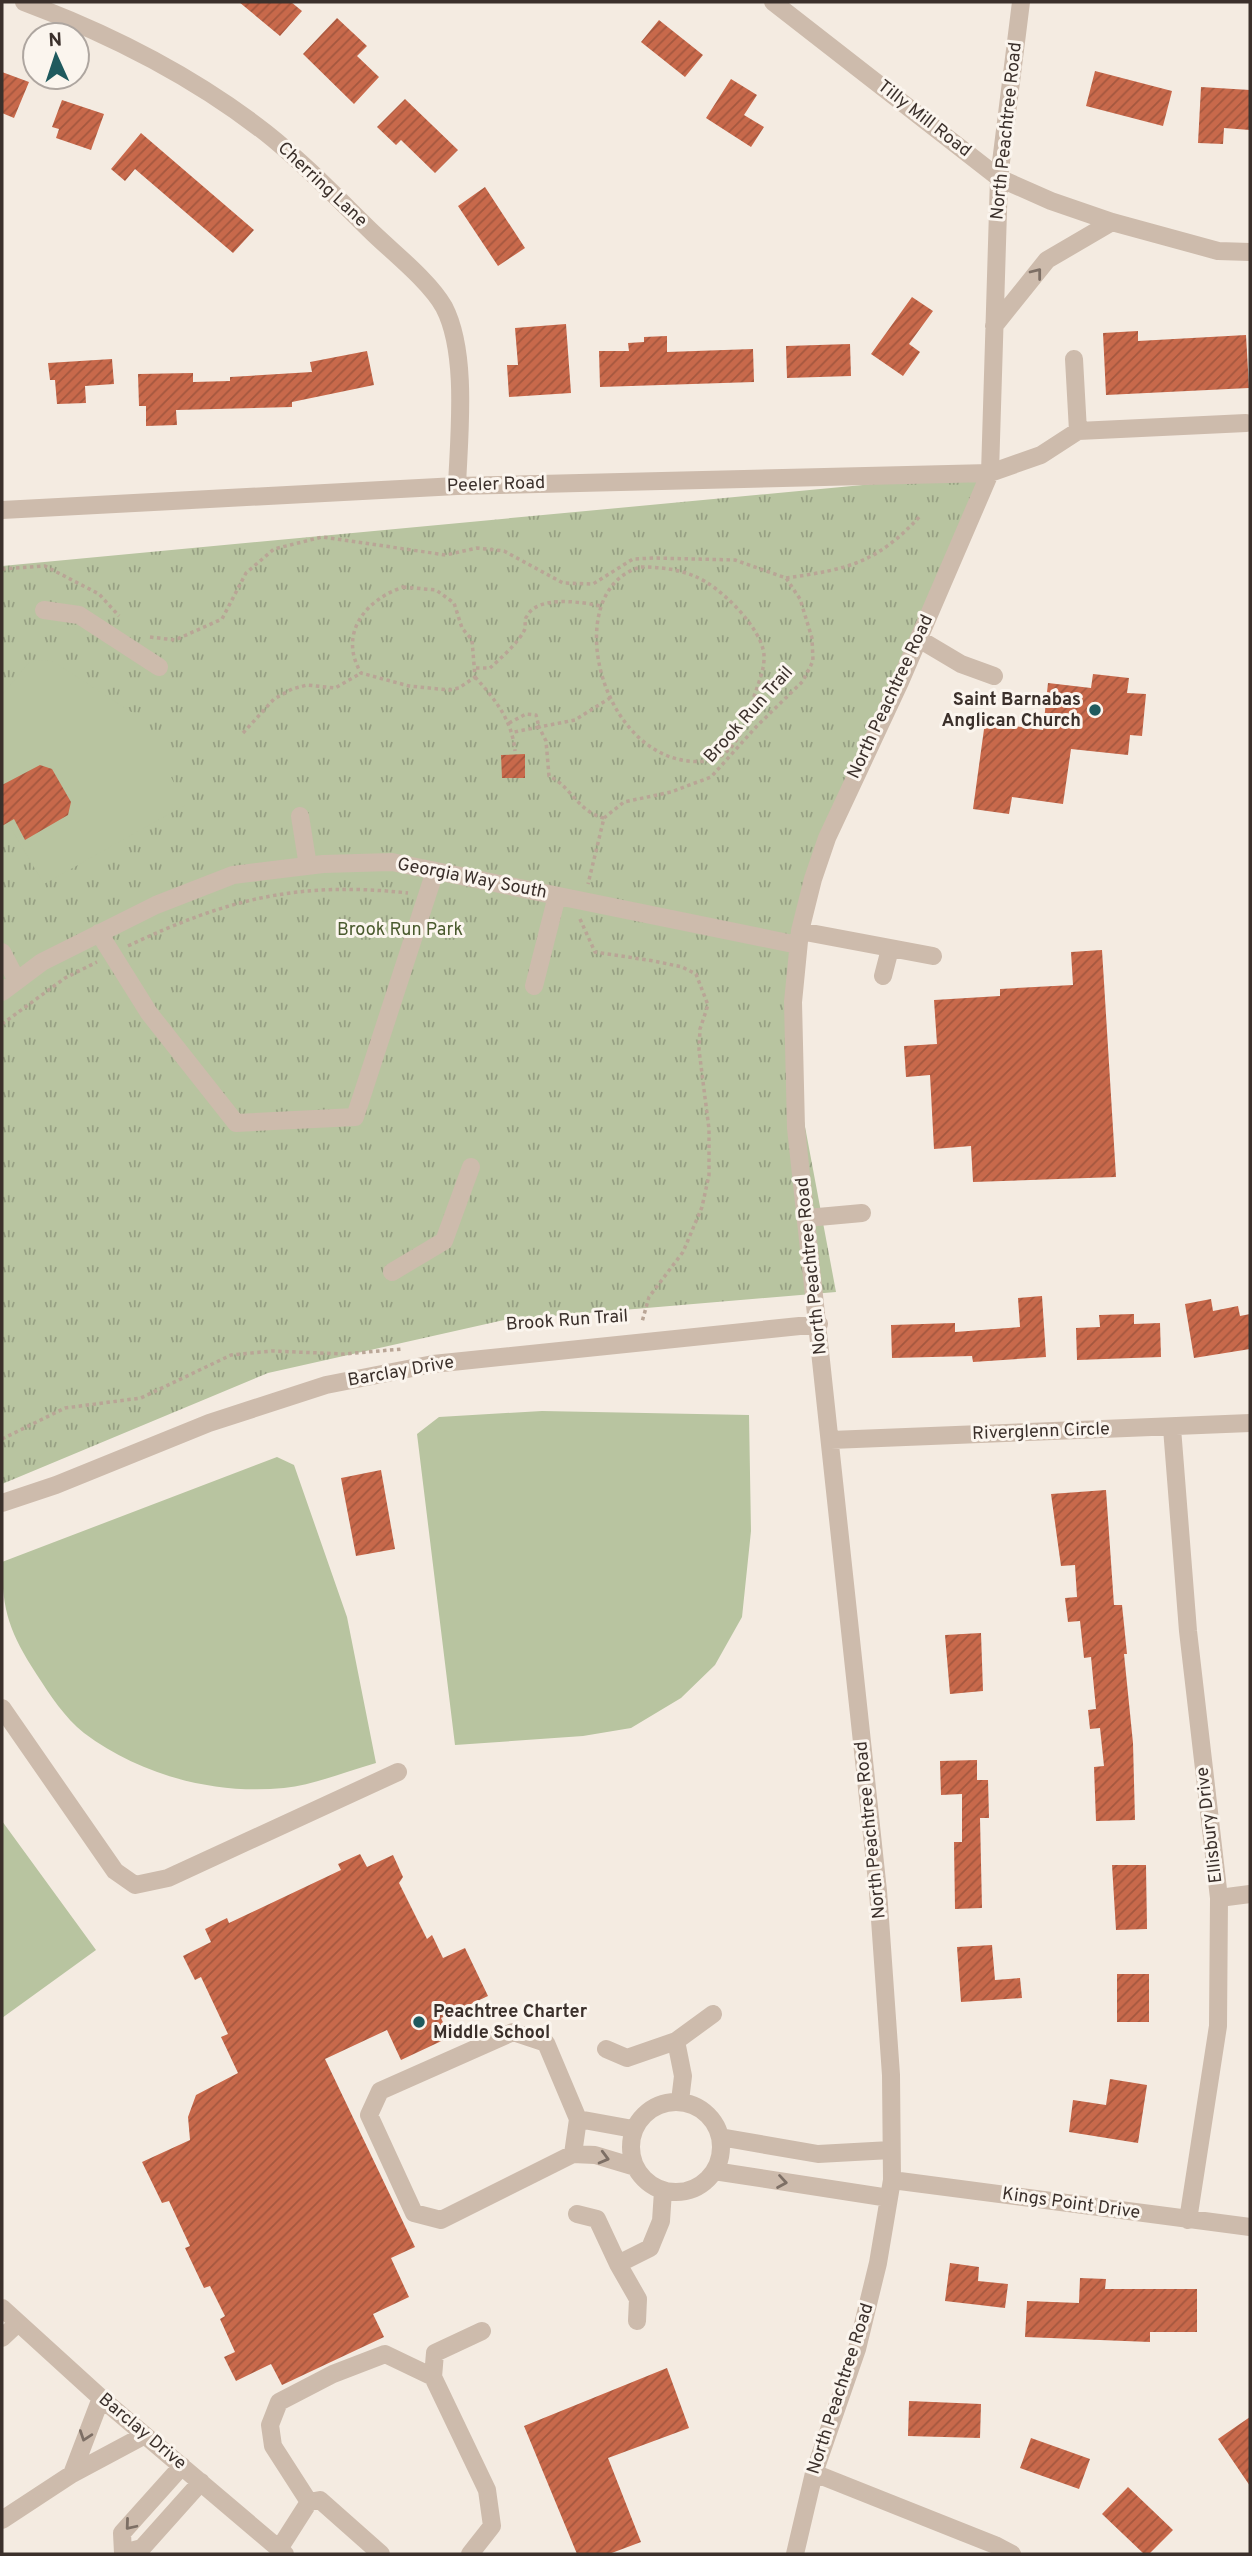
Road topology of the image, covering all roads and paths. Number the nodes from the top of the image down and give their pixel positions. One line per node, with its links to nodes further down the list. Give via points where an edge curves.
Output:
1 (24, 2): 12 (street, Cherring Lane, via 96,29 188,79 255,125 416,275 444,307 456,354 461,393)
2 (773, 2): 4 (street, Tilly Mill Road)
3 (1021, 2): 4 (street, North Peachtree Road)
4 (999, 178): 5 (street, Tilly Mill Road); 7 (street, North Peachtree Road)
5 (1112, 222): 6 (street, Tilly Mill Road, via 1218,250); 7 (street, one-way to 5, via 1046,260)
6 (1250, 253)
7 (994, 327): 11 (street, North Peachtree Road)
8 (1074, 359): 10 (street)
9 (1246, 423): 10 (street)
10 (1078, 431): 11 (street, Peeler Road, via 1041,455)
11 (990, 473): 12 (street, Peeler Road); 23 (street, North Peachtree Road)
12 (457, 486): 13 (street, Peeler Road)
13 (2, 510)
14 (921, 515): 18 (path, via 900,538 869,559 829,572)
15 (655, 558): 16 (path); 18 (path, via 735,560); 22 (path, via 633,559 593,584 563,583 504,551 477,548 446,555 323,537 274,549 246,573 222,620 175,640)
16 (652, 567): 19 (path, via 620,576); 34 (path, via 705,582 740,611 759,638 763,666)
17 (2, 569): 21 (path, via 45,566 99,594)
18 (786, 578): 34 (path, Brook Run Trail, via 800,598 812,638 813,661 803,681)
19 (601, 606): 25 (path, via 537,606 525,617 523,633 500,659 490,668); 29 (path, via 598,649)
20 (44, 610): 24 (street, via 79,615)
21 (126, 625)
22 (149, 637)
23 (919, 639): 27 (street, via 946,657); 47 (street, North Peachtree Road, via 827,838)
24 (159, 667)
25 (476, 668): 26 (path, via 472,640 454,603 436,590 403,587 377,598 354,627 352,655); 28 (path)
26 (360, 673): 28 (path, via 409,687 449,690); 33 (path, via 335,688 307,685 292,689 274,699)
27 (994, 676)
28 (475, 677): 30 (path)
29 (610, 698): 31 (path, via 575,720); 34 (path, via 627,727 671,757 705,762)
30 (509, 723): 31 (path, via 531,714); 32 (path)
31 (539, 727): 32 (path); 37 (path, via 546,741 549,776 583,809)
32 (513, 732): 35 (path)
33 (243, 733)
34 (733, 750): 37 (path, Brook Run Trail, via 711,777 624,802)
35 (515, 751)
36 (300, 816): 38 (street)
37 (604, 818): 42 (path)
38 (308, 866): 39 (street, Georgia Way South, via 393,862); 46 (street, Georgia Way South, via 233,875)
39 (435, 871): 40 (street); 41 (street, Georgia Way South)
40 (427, 895): 50 (path, via 365,888 293,891 244,900 176,923); 50 (street, via 355,1116 236,1123 149,1013)
41 (557, 896): 42 (street, Georgia Way South); 43 (street)
42 (585, 901): 44 (path); 47 (street, Georgia Way South)
43 (551, 916): 44 (path); 54 (street)
44 (580, 921): 45 (path); 62 (path, Brook Run Trail, via 595,952 672,965 696,974 708,1005 699,1050 709,1129 709,1175 702,1207 683,1252 649,1297)
45 (593, 924)
46 (99, 933): 50 (street); 53 (street, Georgia Way South, via 42,962)
47 (799, 938): 48 (street, Georgia Way South); 59 (street, North Peachtree Road, via 793,1002 796,1128)
48 (890, 949): 51 (street, Georgia Way South); 52 (street)
49 (2, 952): 53 (street)
50 (113, 953): 56 (path, via 65,978)
51 (933, 956)
52 (883, 976)
53 (17, 981): 55 (street, Georgia Way South)
54 (534, 986)
55 (2, 992)
56 (2, 1024)
57 (471, 1167): 60 (street, via 444,1241)
58 (862, 1213): 59 (street)
59 (807, 1218): 61 (street, North Peachtree Road)
60 (392, 1272)
61 (819, 1324): 67 (street, North Peachtree Road); 68 (street, Barclay Drive, via 433,1364 326,1385 209,1423)
62 (640, 1329)
63 (411, 1348): 66 (path, via 231,1355 141,1398 65,1408)
64 (1250, 1423): 65 (street, Riverglenn Circle)
65 (1172, 1428): 67 (street, Riverglenn Circle); 72 (street, Ellisbury Drive, via 1188,1631)
66 (2, 1439)
67 (831, 1440): 80 (street, North Peachtree Road, via 877,1891 891,2075)
68 (2, 1503)
69 (2, 1708): 70 (street, via 115,1871 135,1885 167,1878)
70 (398, 1772)
71 (1250, 1894): 72 (street)
72 (1219, 1898): 87 (street, Ellisbury Drive, via 1218,2026)
73 (713, 2014): 74 (street)
74 (676, 2041): 75 (street, via 627,2058); 76 (street, via 683,2076)
75 (606, 2049)
76 (680, 2101): 78 (street, via 644,2113); 79 (street, via 698,2107 712,2119)
77 (578, 2119): 78 (street); 81 (street); 81 (street, via 546,2043 513,2032 380,2091 369,2115 414,2213 441,2220)
78 (633, 2129): 82 (street, via 630,2148)
79 (720, 2137): 80 (street, via 818,2154); 83 (street, via 721,2155)
80 (891, 2150): 84 (street, North Peachtree Road)
81 (573, 2154): 82 (street, one-way to 82, via 595,2155)
82 (635, 2167): 85 (street, via 646,2182)
83 (714, 2171): 84 (street, Kings Point Drive, one-way to 84); 85 (street, via 700,2185 682,2192)
84 (890, 2189): 87 (street, Kings Point Drive); 99 (street, North Peachtree Road, via 857,2349)
85 (663, 2191): 89 (street, via 661,2221 650,2248)
86 (578, 2214): 89 (street, via 597,2219)
87 (1188, 2220): 88 (street, Kings Point Drive)
88 (1250, 2227)
89 (618, 2264): 91 (street, via 638,2299)
90 (2, 2308): 92 (street, Barclay Drive)
91 (637, 2321)
92 (18, 2323): 94 (street); 96 (street, Barclay Drive)
93 (482, 2332): 95 (street, via 435,2353)
94 (2, 2338)
95 (433, 2378): 103 (street, via 385,2354 279,2402 270,2425 273,2446); 108 (street, via 487,2490 492,2526)
96 (101, 2398): 97 (street, Barclay Drive); 100 (street, one-way to 100)
97 (145, 2435): 98 (street, Barclay Drive); 100 (street)
98 (182, 2466): 101 (street, Barclay Drive); 102 (street)
99 (814, 2473): 109 (street, North Peachtree Road); 110 (street)
100 (72, 2474): 105 (street)
101 (201, 2482): 104 (street); 106 (street, Barclay Drive)
102 (151, 2501): 104 (street, via 153,2520); 104 (street, one-way to 104, via 122,2533 123,2553 142,2548)
103 (309, 2502): 106 (street); 107 (street, via 320,2500)
104 (173, 2513)
105 (2, 2520)
106 (282, 2552)
107 (381, 2554)
108 (470, 2554)
109 (795, 2554)
110 (1012, 2554)

